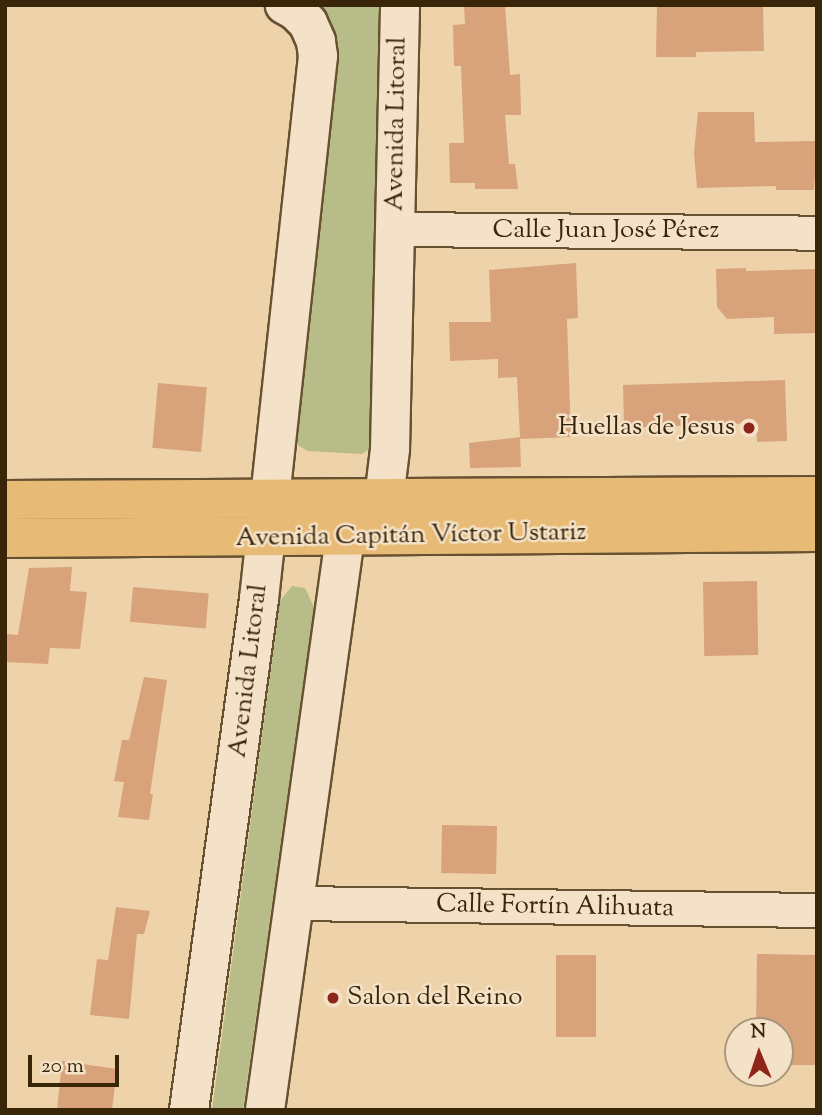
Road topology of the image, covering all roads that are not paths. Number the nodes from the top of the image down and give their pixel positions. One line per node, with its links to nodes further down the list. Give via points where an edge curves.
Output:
1 (400, 5): 3 (main road, Avenida Litoral)
2 (296, 14): 6 (main road, Avenida Litoral, via 316,41 318,56)
3 (395, 229): 4 (street, Calle Juan José Pérez); 7 (main road, Avenida Litoral, via 390,449)
4 (817, 233)
5 (817, 496): 7 (main road, Avenida Capitán Víctor Ustariz)
6 (270, 499): 7 (main road, Avenida Capitán Víctor Ustariz); 8 (main road, Avenida Capitán Víctor Ustariz); 11 (main road, Avenida Litoral)
7 (384, 499): 10 (main road, Avenida Litoral)
8 (5, 500)
9 (817, 532): 10 (main road, Avenida Capitán Víctor Ustariz)
10 (362, 536): 11 (main road, Avenida Capitán Víctor Ustariz); 13 (main road, Avenida Litoral)
11 (265, 537): 12 (main road, Avenida Capitán Víctor Ustariz); 15 (main road, Avenida Litoral)
12 (5, 538)
13 (294, 903): 14 (street, Calle Fortín Alihuata); 16 (main road, Avenida Litoral)
14 (817, 910)
15 (190, 1110)
16 (265, 1110)

